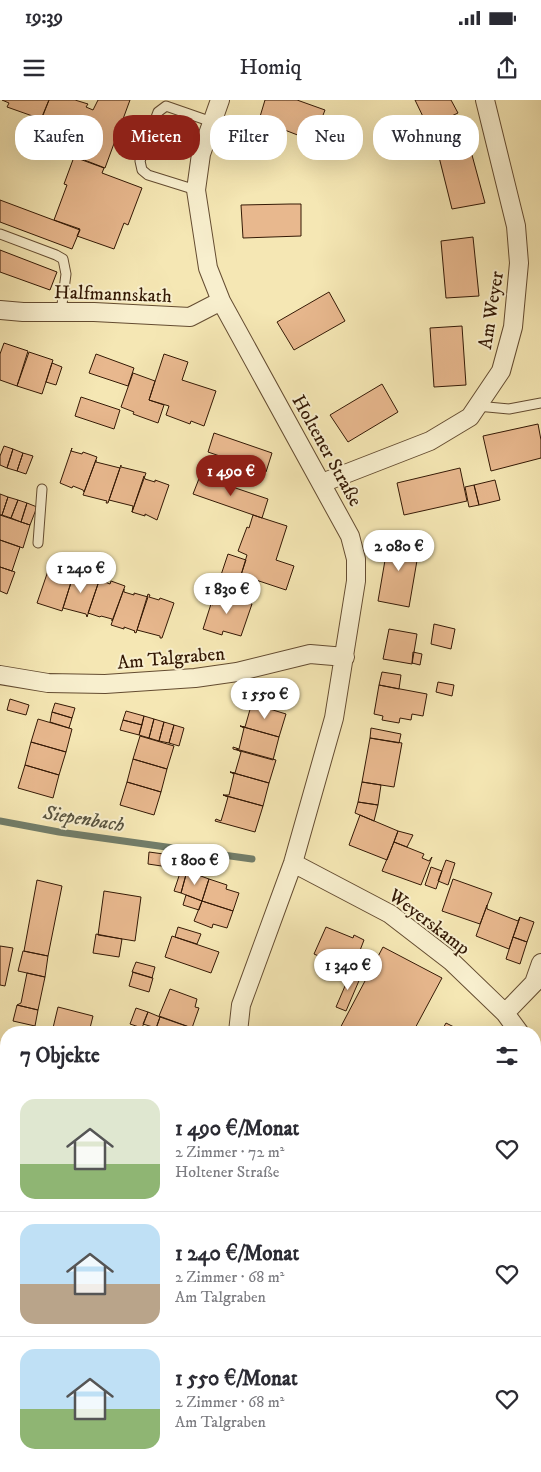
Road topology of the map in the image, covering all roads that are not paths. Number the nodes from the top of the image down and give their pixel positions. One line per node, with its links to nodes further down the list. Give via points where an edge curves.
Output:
1 (220, 100): 3 (street, Holtener Straße)
2 (485, 100): 12 (street, Am Weyer, via 516,226 519,263 513,326 501,372)
3 (215, 115)
4 (210, 121): 6 (lane, via 166,106 158,112 140,161 142,170 148,175)
5 (210, 128): 6 (street, Holtener Straße, via 201,154)
6 (196, 190): 8 (street, Holtener Straße, via 208,268)
7 (0, 234): 10 (lane, via 63,259 66,274)
8 (221, 301): 10 (street, Halfmannskath, via 190,317); 13 (street, Holtener Straße)
9 (0, 310): 10 (street, Halfmannskath)
10 (61, 312)
11 (541, 403): 12 (lane, via 509,409)
12 (477, 406): 13 (street, Am Weyer, via 470,417 430,441)
13 (322, 483): 16 (street, Holtener Straße, via 350,536 356,559 356,581)
14 (42, 489): 15 (lane)
15 (38, 543)
16 (344, 657): 17 (street, Am Talgraben, via 310,654 237,672 106,684 48,683); 18 (street, Holtener Straße, via 334,718)
17 (0, 675)
18 (294, 863): 20 (street, Weyerskamp, via 390,914 452,961); 21 (street, Holtener Straße, via 241,1005)
19 (541, 963): 20 (street, via 534,982)
20 (505, 1013): 22 (street, Weyerskamp)
21 (239, 1026)
22 (515, 1026)

